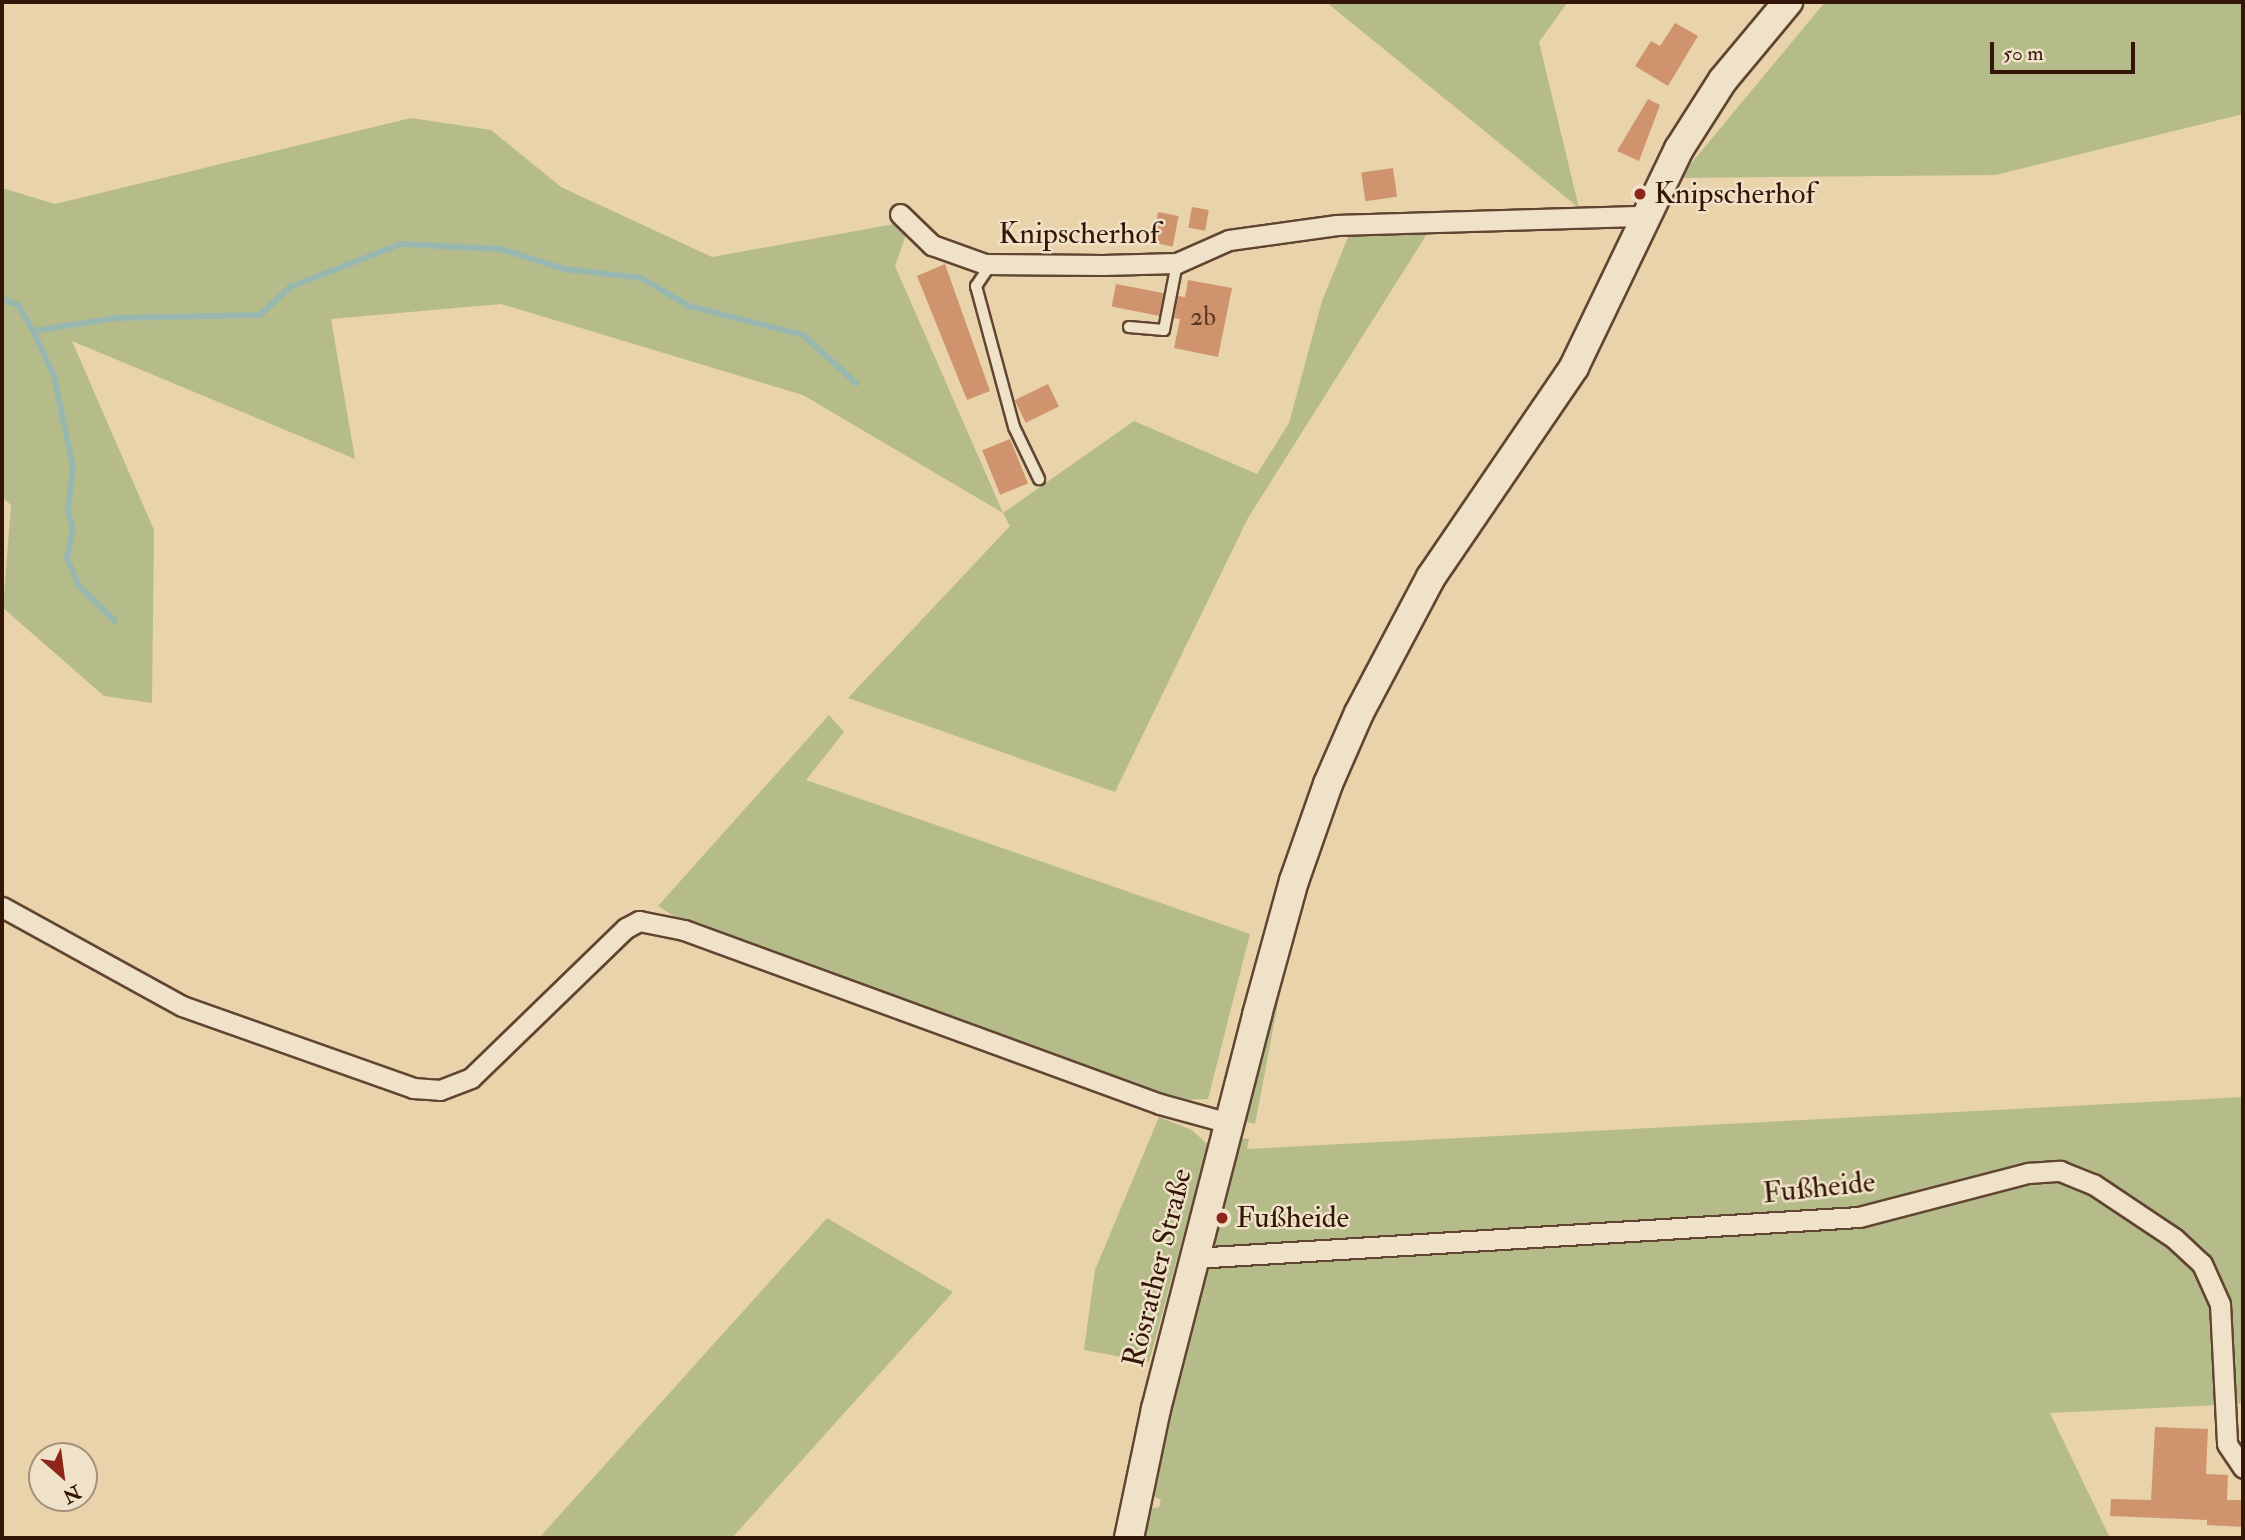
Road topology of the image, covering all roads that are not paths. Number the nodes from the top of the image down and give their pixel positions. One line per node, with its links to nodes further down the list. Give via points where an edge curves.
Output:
1 (1788, 2): 3 (street, Rösrather Straße, via 1701,111)
2 (900, 214): 5 (street, Knipscherhof, via 932,245)
3 (1645, 216): 4 (street, Knipscherhof, via 1338,225 1228,240); 9 (street, Rösrather Straße, via 1574,367 1431,577 1359,713 1294,881)
4 (1177, 263): 5 (street, Knipscherhof); 6 (lane, via 1164,330)
5 (991, 264): 7 (lane, via 976,286 1014,426)
6 (1129, 327)
7 (1039, 480)
8 (2, 907): 9 (street, via 149,992 413,1088 440,1090 471,1078 626,928 639,921 684,930 1160,1104)
9 (1229, 1123): 10 (street, Rösrather Straße)
10 (1194, 1258): 11 (street, Fußheide, via 1859,1217 2028,1173 2060,1171 2093,1184 2174,1238 2209,1275 2220,1304 2227,1444); 12 (street, Rösrather Straße)
11 (2243, 1468)
12 (1129, 1538)

